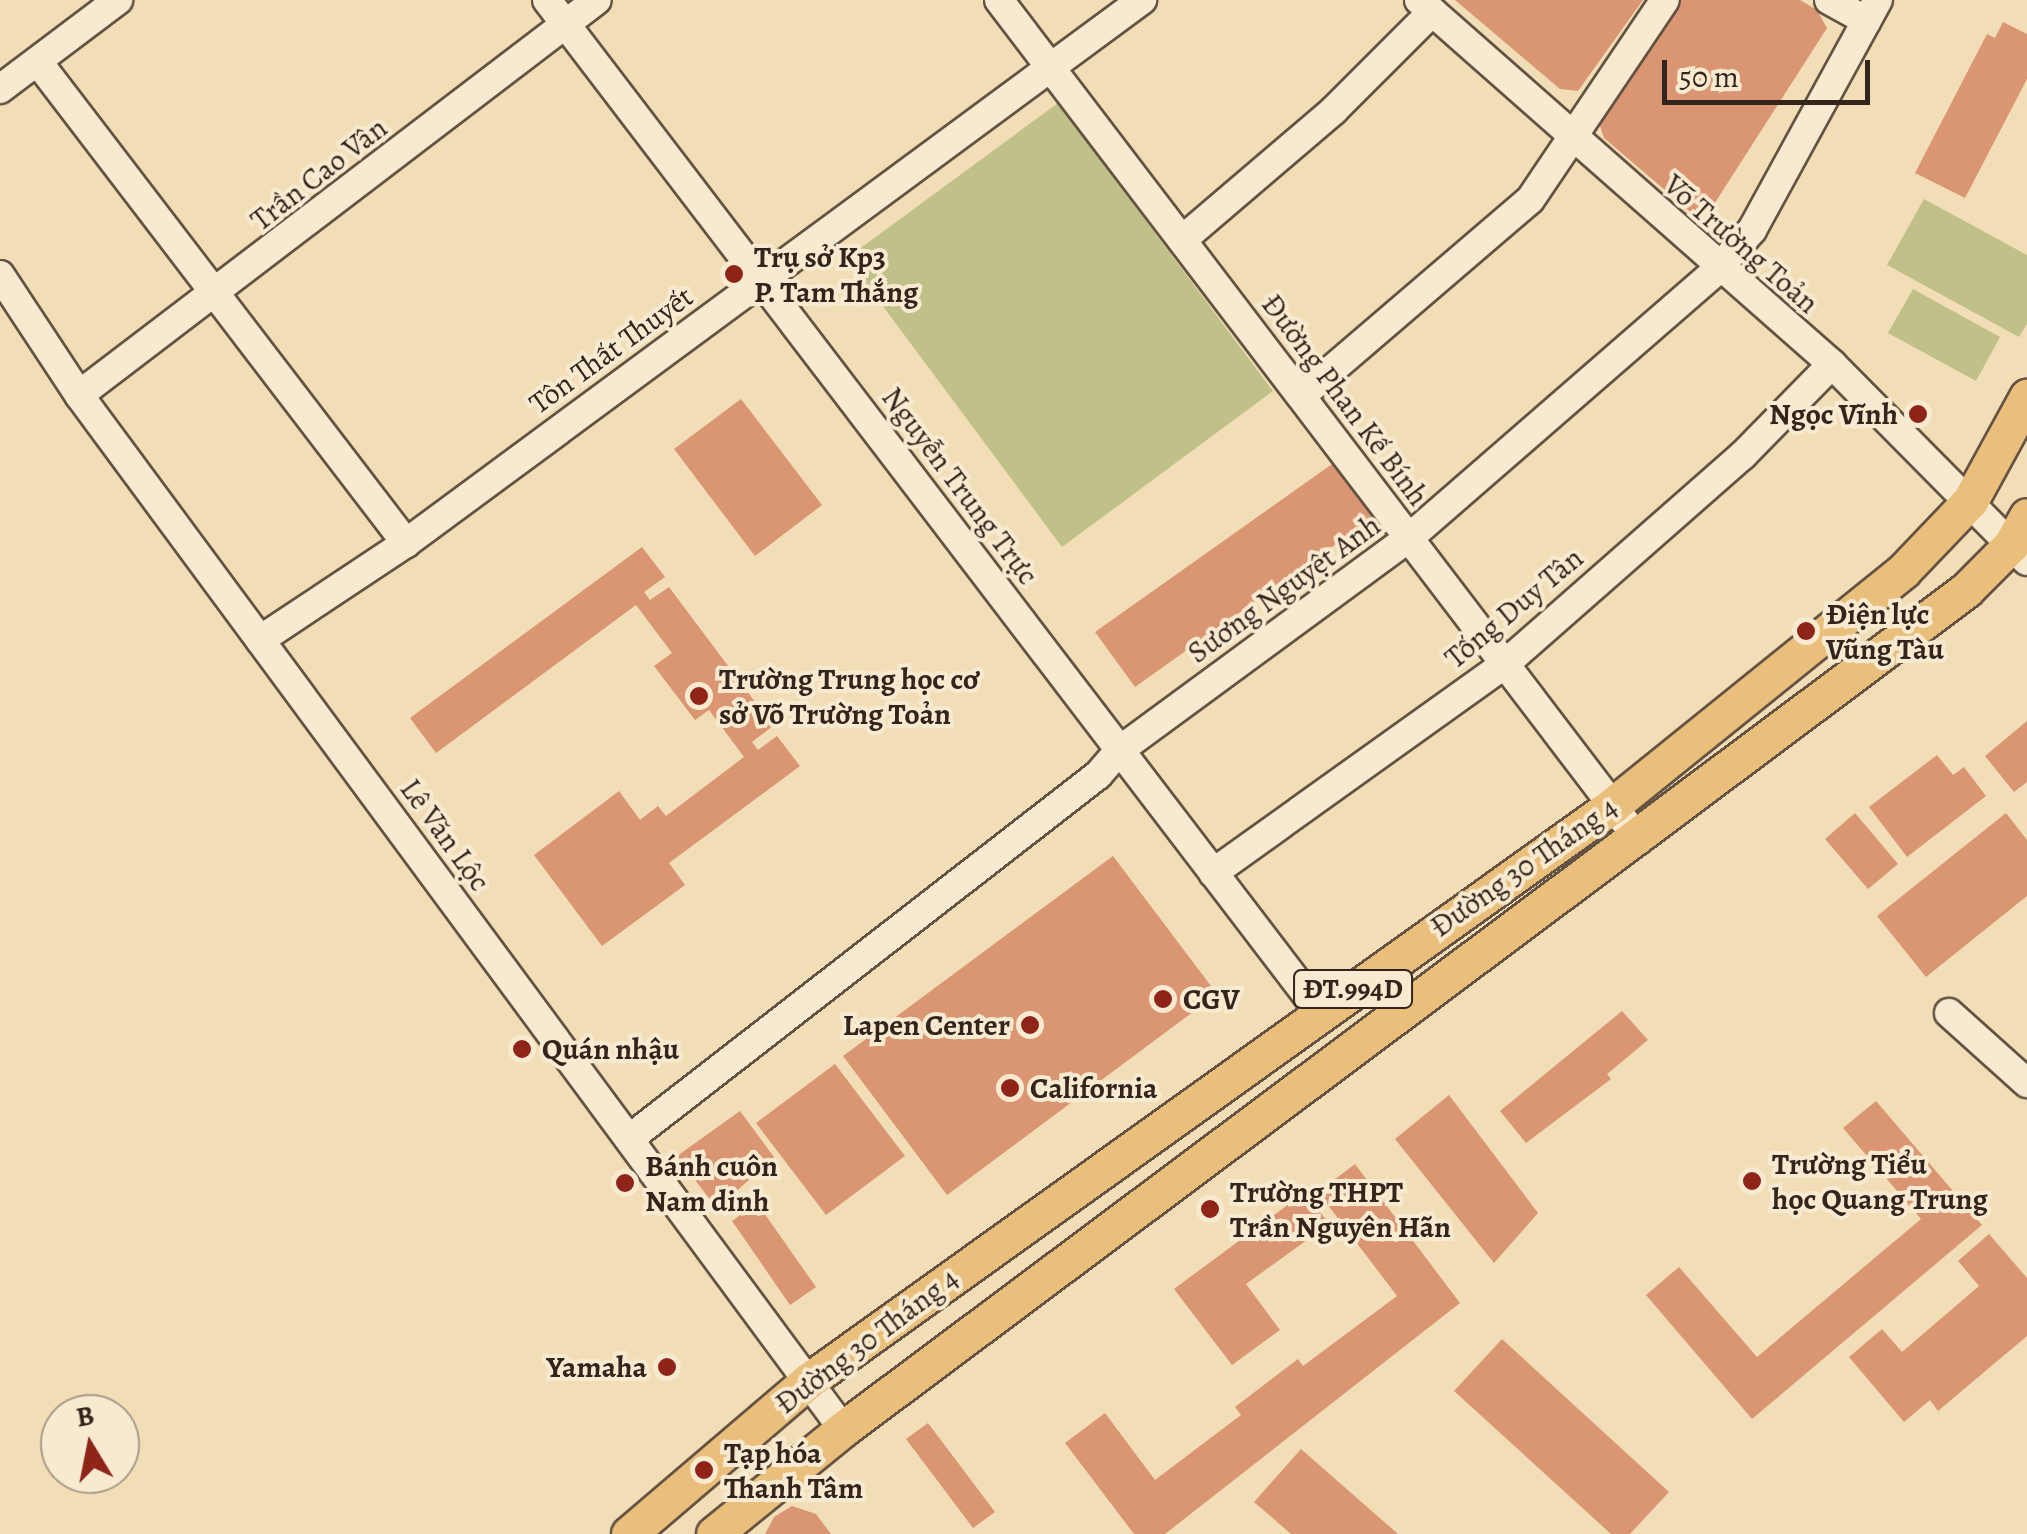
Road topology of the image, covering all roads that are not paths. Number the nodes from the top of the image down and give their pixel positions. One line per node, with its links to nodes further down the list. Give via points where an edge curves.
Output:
1 (118, 0): 11 (street)
2 (548, 0): 10 (street, Nguyễn Trung Trực)
3 (597, 0): 10 (street, Trần Cao Vân)
4 (999, 0): 12 (street, Đường Phan Kế Bính)
5 (1142, 0): 12 (street, Tôn Thất Thuyết)
6 (1665, 0): 14 (street)
7 (1829, 0): 9 (street)
8 (1425, 6): 14 (street, Võ Trường Toản); 15 (street, via 1334,110)
9 (1872, 11): 16 (street, Sương Nguyệt Anh, via 1752,230)
10 (565, 23): 18 (street, Nguyễn Trung Trực); 19 (street, Trần Cao Vân)
11 (38, 62): 13 (street); 19 (street)
12 (1052, 69): 15 (street, Đường Phan Kế Bính); 18 (street, Tôn Thất Thuyết)
13 (0, 89)
14 (1575, 141): 16 (street, Võ Trường Toản); 22 (street, via 1508,220)
15 (1182, 240): 22 (street, Đường Phan Kế Bính)
16 (1717, 270): 20 (street, Võ Trường Toản); 25 (street, Sương Nguyệt Anh)
17 (0, 276): 21 (street, Lê Văn Lộc)
18 (762, 280): 27 (street, Tôn Thất Thuyết); 30 (street, Nguyễn Trung Trực)
19 (214, 297): 21 (street, Trần Cao Vân); 27 (street)
20 (1832, 364): 24 (street, Võ Trường Toản); 29 (street, Tống Duy Tân, via 1743,456)
21 (79, 395): 28 (street, Lê Văn Lộc)
22 (1301, 396): 25 (street, Đường Phan Kế Bính)
23 (2027, 397): 24 (main road, Đường 30 Tháng 4 / ĐT.994D)
24 (1970, 501): 26 (street, Võ Trường Toản); 31 (main road, Đường 30 Tháng 4 / ĐT.994D, via 1902,570)
25 (1409, 538): 29 (street, Đường Phan Kế Bính); 30 (street, Sương Nguyệt Anh)
26 (2022, 541): 32 (main road, Đường 30 Tháng 4 / ĐT.994D)
27 (406, 543): 28 (street, Tôn Thất Thuyết)
28 (260, 640): 37 (street, Lê Văn Lộc)
29 (1505, 664): 31 (street, Đường Phan Kế Bính); 33 (street, Tống Duy Tân)
30 (1120, 750): 33 (street, Nguyễn Trung Trực); 37 (street, Sương Nguyệt Anh, via 1098,775)
31 (1613, 806): 32 (street, Đường Phan Kế Bính); 34 (main road, Đường 30 Tháng 4 / ĐT.994D)
32 (1638, 840): 39 (main road, Đường 30 Tháng 4 / ĐT.994D)
33 (1213, 873): 34 (street, Nguyễn Trung Trực)
34 (1320, 1012): 38 (main road, Đường 30 Tháng 4 / ĐT.994D)
35 (1949, 1013): 36 (street)
36 (2027, 1083)
37 (629, 1139): 40 (street, Lê Văn Lộc)
38 (1055, 1202): 39 (main road); 40 (main road, Đường 30 Tháng 4 / ĐT.994D)
39 (1088, 1248): 41 (main road, Đường 30 Tháng 4 / ĐT.994D)
40 (808, 1381): 41 (street, Lê Văn Lộc); 42 (main road, Đường 30 Tháng 4 / ĐT.994D)
41 (843, 1429): 43 (main road, Đường 30 Tháng 4 / ĐT.994D)
42 (629, 1534)
43 (714, 1534)

